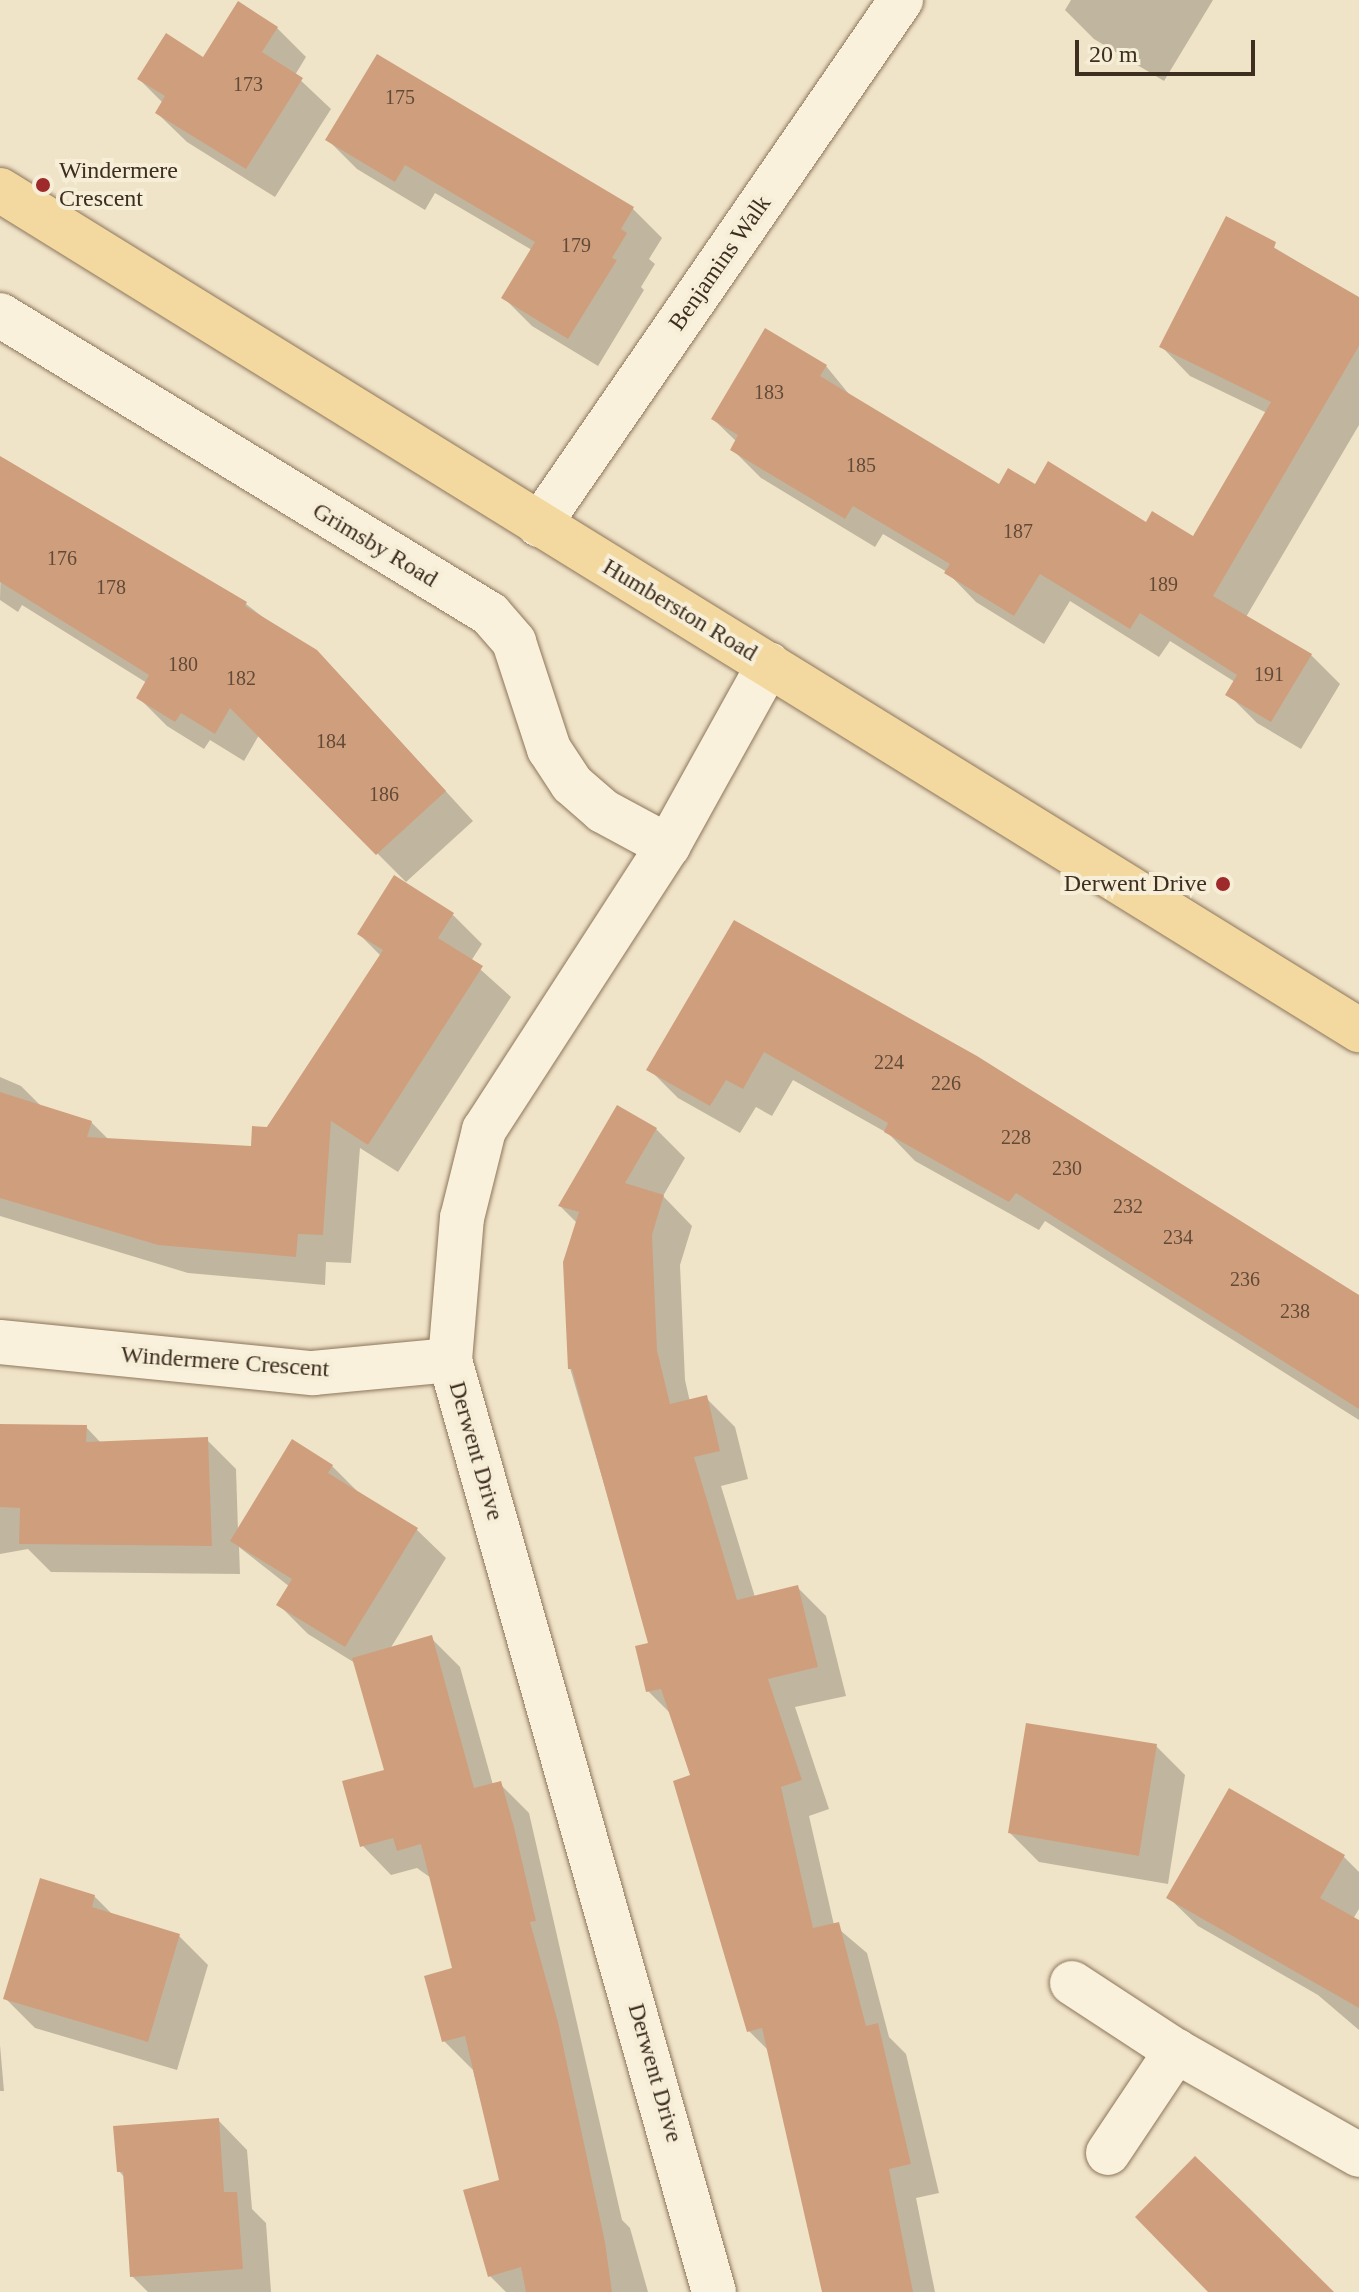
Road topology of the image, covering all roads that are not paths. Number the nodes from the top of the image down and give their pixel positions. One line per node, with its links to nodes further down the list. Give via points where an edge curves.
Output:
1 (901, 0): 4 (street, Benjamins Walk)
2 (0, 190): 4 (main road, Humberston Road)
3 (0, 315): 6 (street, Grimsby Road, via 490,614 514,642 549,749 572,784 603,811)
4 (539, 525): 5 (main road, Humberston Road)
5 (769, 664): 6 (street, Derwent Drive); 7 (main road, Humberston Road)
6 (668, 846): 9 (street, Derwent Drive, via 484,1130 462,1218)
7 (1359, 1030)
8 (0, 1342): 9 (street, Windermere Crescent, via 313,1373)
9 (450, 1360): 14 (street, Derwent Drive)
10 (1072, 1983): 11 (street)
11 (1176, 2051): 12 (street); 13 (street)
12 (1108, 2153)
13 (1359, 2155)
14 (714, 2292)

